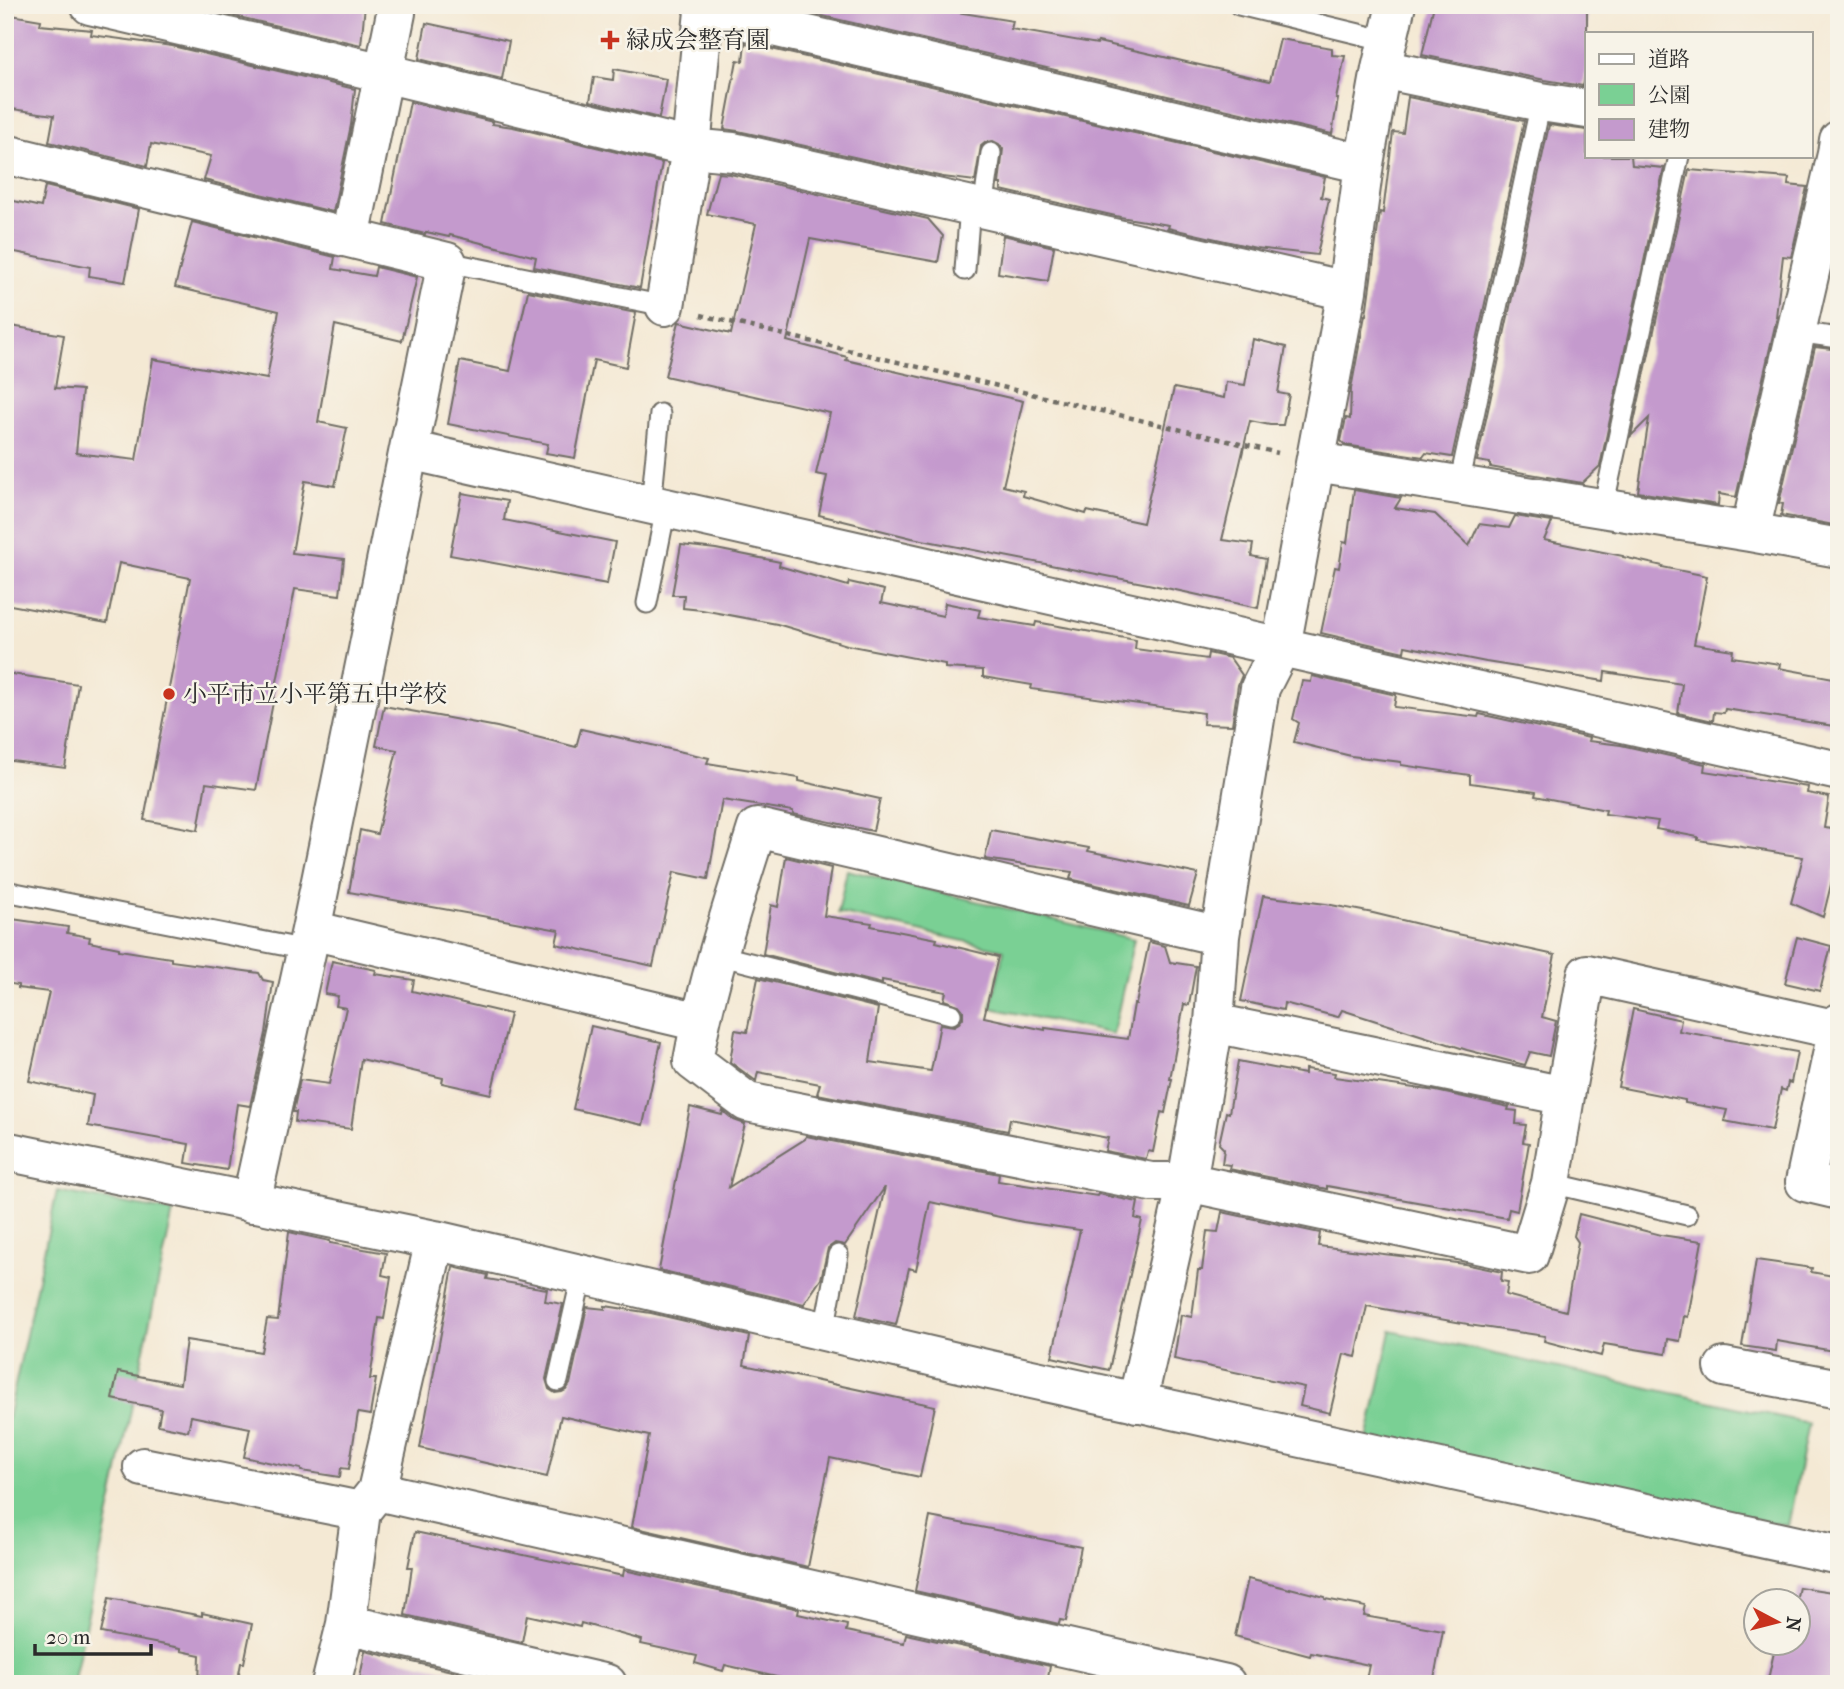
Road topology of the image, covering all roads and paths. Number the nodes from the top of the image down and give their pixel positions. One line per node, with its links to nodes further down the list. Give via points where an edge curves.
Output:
1 (90, 5): 4 (street)
2 (1239, 5): 5 (lane)
3 (396, 13): 6 (street)
4 (175, 15): 6 (street)
5 (1388, 39): 7 (street); 14 (street)
6 (384, 73): 9 (street); 16 (street)
7 (1541, 102): 8 (street); 26 (lane)
8 (1585, 110)
9 (691, 148): 14 (street, via 704,11); 15 (street, via 733,152); 20 (street)
10 (1829, 148): 21 (street)
11 (992, 153): 15 (lane)
12 (5, 154): 16 (street)
13 (1679, 158): 28 (lane)
14 (1364, 164): 19 (street)
15 (976, 207): 18 (lane); 19 (street)
16 (350, 238): 17 (street)
17 (447, 261): 20 (lane); 24 (street)
18 (965, 270)
19 (1347, 291): 25 (street)
20 (666, 306): 25 (path)
21 (1796, 332): 22 (lane); 29 (street)
22 (1839, 338)
23 (660, 414): 27 (lane)
24 (409, 450): 27 (street); 36 (street)
25 (1316, 462): 26 (street); 32 (street)
26 (1460, 485): 28 (street)
27 (658, 507): 31 (lane); 32 (street)
28 (1603, 508): 29 (street)
29 (1751, 532): 30 (street)
30 (1839, 548)
31 (647, 603)
32 (1281, 647): 33 (street); 35 (street, via 1260,688)
33 (1839, 771)
34 (5, 891): 36 (lane)
35 (1220, 936): 37 (street, via 757,828); 40 (street)
36 (309, 940): 39 (street); 47 (street)
37 (718, 955): 38 (lane); 39 (street)
38 (951, 1014)
39 (700, 1022): 44 (street, via 693,1061 747,1102 1151,1182)
40 (1214, 1023): 42 (street); 44 (street)
41 (1838, 1026): 42 (street, via 1587,974); 46 (street, via 1805,1182)
42 (1565, 1096): 45 (street)
43 (5, 1151): 47 (street)
44 (1187, 1182): 45 (street, via 1529,1255); 56 (street)
45 (1551, 1183): 48 (lane)
46 (1839, 1190)
47 (251, 1203): 49 (street)
48 (1687, 1215)
49 (435, 1240): 51 (street); 58 (street)
50 (838, 1255): 52 (lane)
51 (582, 1275): 52 (street); 54 (lane)
52 (824, 1331): 56 (street)
53 (1724, 1367): 55 (street)
54 (558, 1381)
55 (1839, 1389)
56 (1137, 1403): 59 (street)
57 (143, 1466): 58 (street)
58 (369, 1501): 60 (street); 63 (street)
59 (1839, 1555)
60 (346, 1624): 61 (street); 62 (street)
61 (331, 1684)
62 (607, 1684)
63 (1226, 1684)

